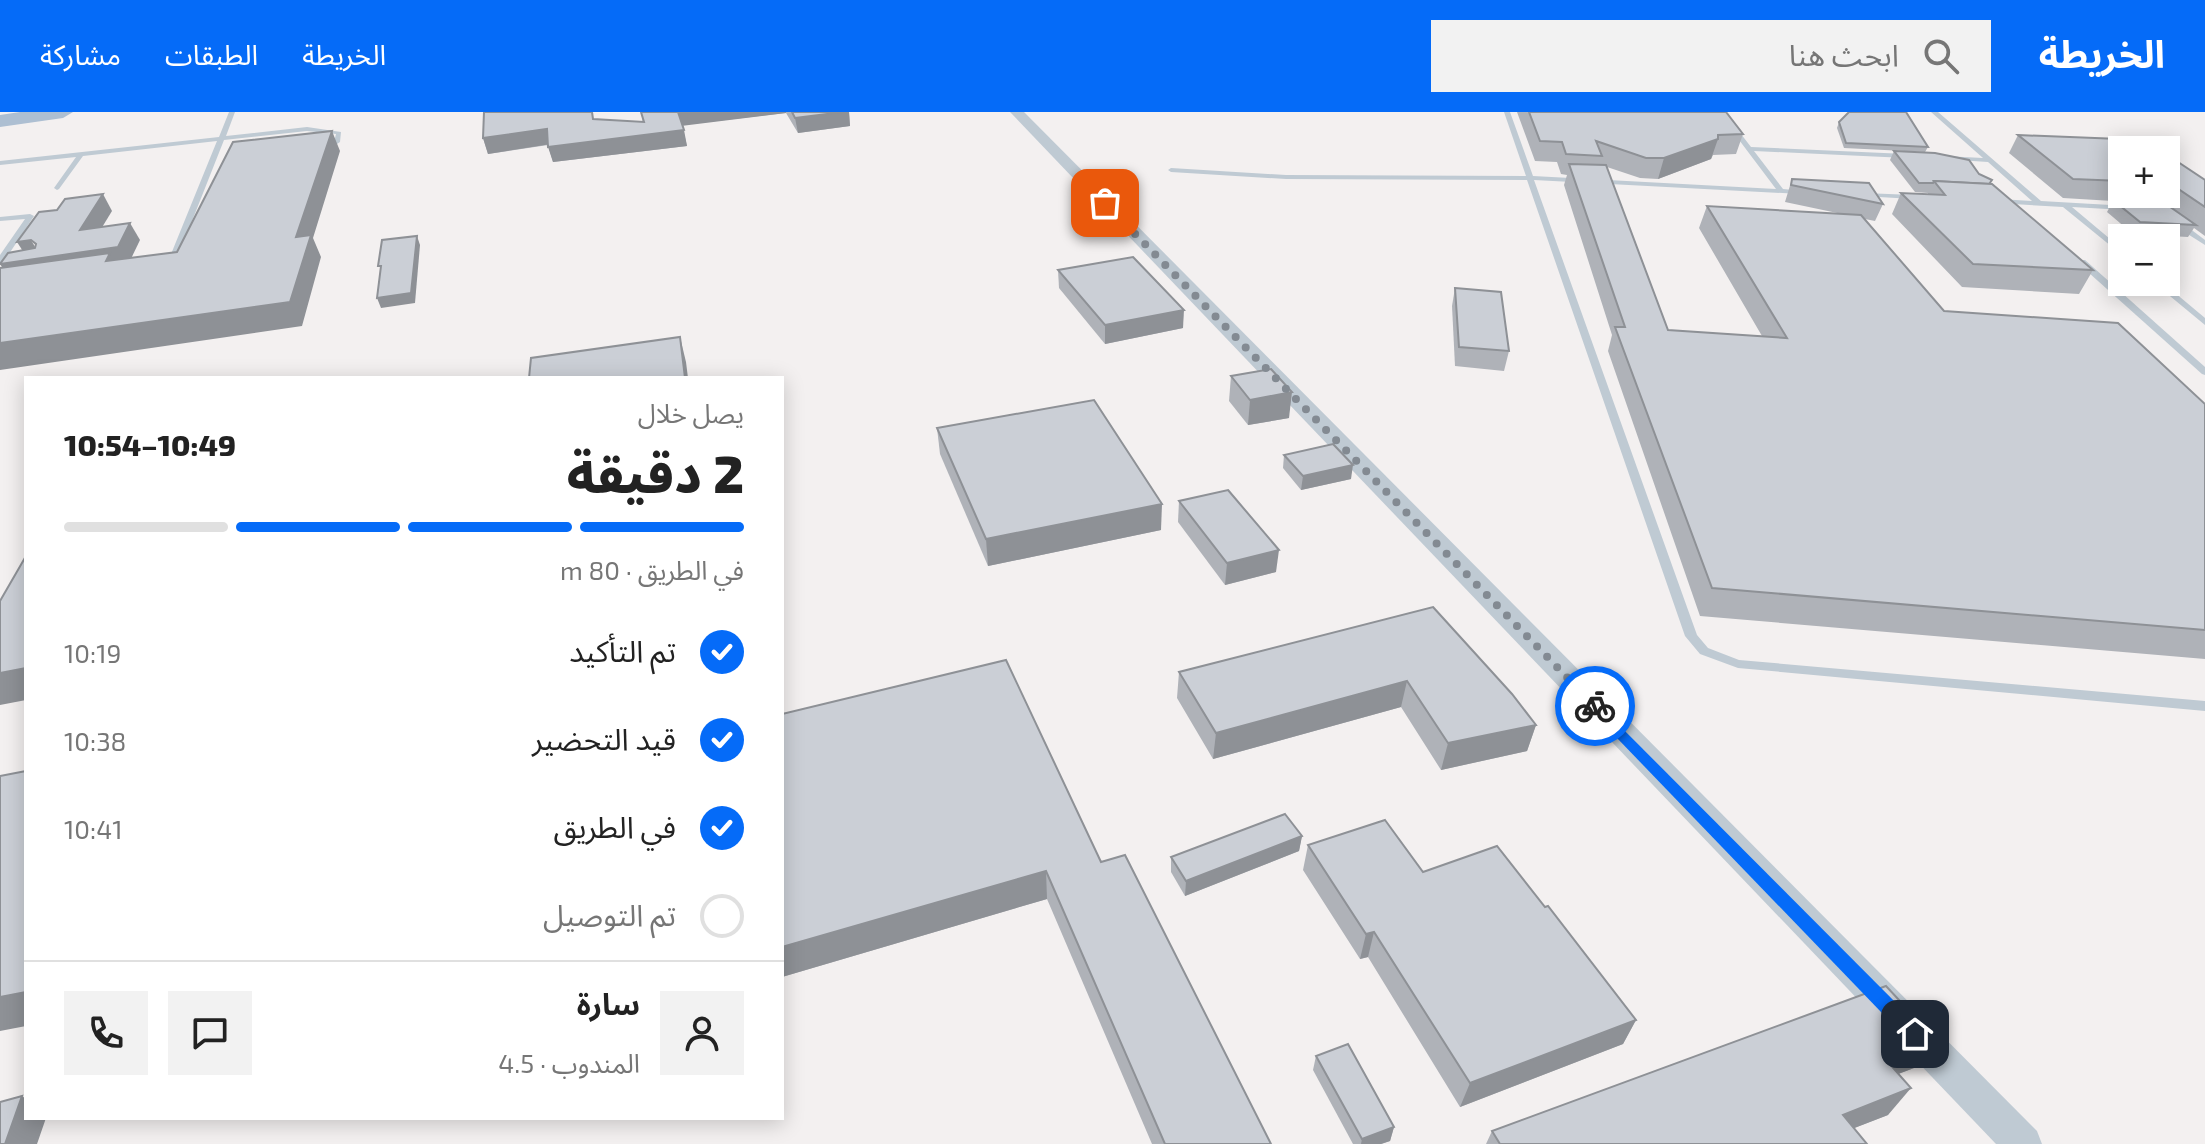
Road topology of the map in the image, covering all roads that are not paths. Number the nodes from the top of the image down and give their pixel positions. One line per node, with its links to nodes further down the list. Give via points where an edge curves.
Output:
1 (63, 112): 7 (main road)
2 (232, 112): 8 (lane)
3 (1017, 112): 42 (street)
4 (1507, 112): 17 (lane)
5 (1721, 112): 10 (lane)
6 (1934, 112): 14 (lane)
7 (0, 121)
8 (225, 138): 9 (lane, via 329,129 339,133); 11 (lane); 36 (lane, via 171,264)
9 (337, 142)
10 (1749, 149): 12 (lane); 19 (lane)
11 (80, 155): 15 (lane); 18 (lane)
12 (1909, 156)
13 (1941, 157): 14 (lane)
14 (1989, 160): 25 (lane)
15 (0, 163)
16 (1171, 170): 17 (lane, via 1286,177)
17 (1531, 178): 19 (lane); 41 (lane, via 1691,636 1704,651 1738,664)
18 (57, 188)
19 (1781, 191): 20 (lane)
20 (1812, 192)
21 (1858, 194): 22 (lane)
22 (1920, 197)
23 (1982, 200): 24 (lane)
24 (2013, 202): 25 (lane); 28 (lane)
25 (2039, 203): 26 (lane)
26 (2064, 204): 27 (lane); 31 (lane)
27 (2108, 206)
28 (2025, 213)
29 (2170, 218): 32 (lane)
30 (0, 219): 34 (lane, via 30,216)
31 (2108, 241)
32 (2205, 243)
33 (2073, 255): 40 (lane)
34 (0, 261)
35 (13, 266): 37 (lane)
36 (156, 266)
37 (0, 268)
38 (2174, 296): 39 (lane)
39 (2205, 322)
40 (2205, 372)
41 (2205, 706)
42 (2023, 1144)

